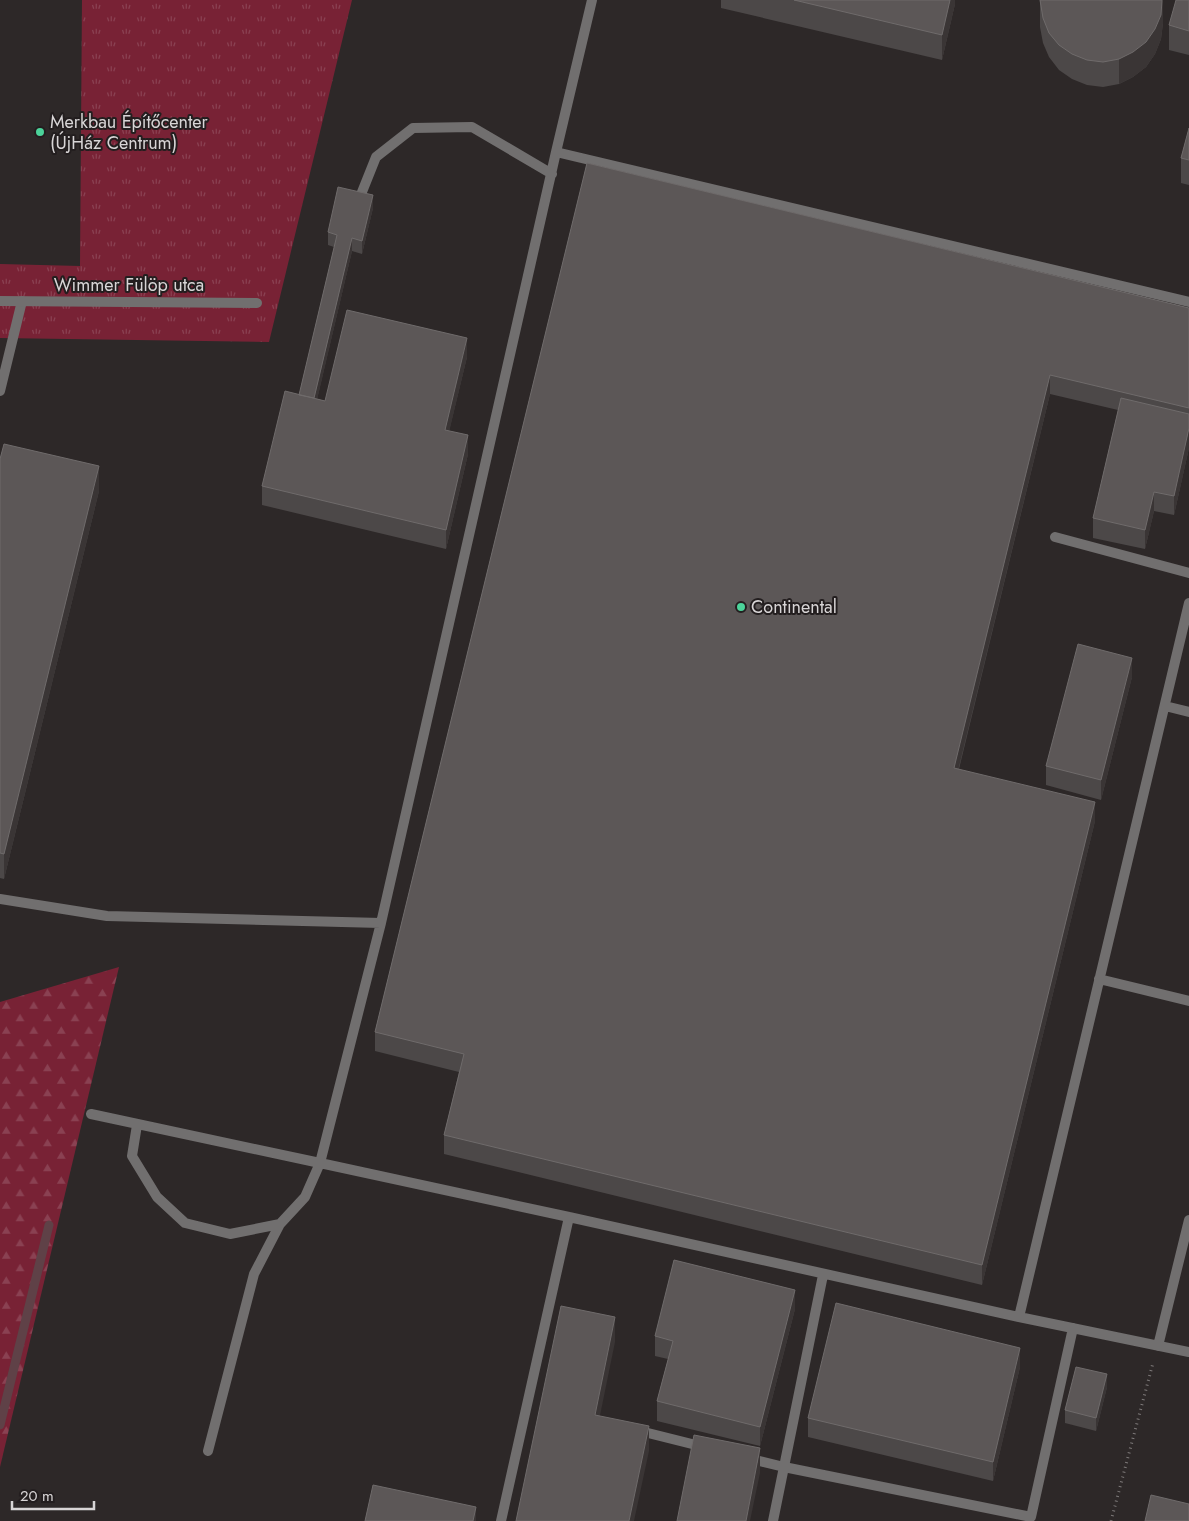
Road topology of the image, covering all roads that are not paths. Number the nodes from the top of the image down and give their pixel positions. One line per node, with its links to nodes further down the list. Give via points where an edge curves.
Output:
1 (592, 0): 2 (street)
2 (556, 152): 3 (street); 7 (street)
3 (552, 174): 4 (street, via 472,127 414,128 376,157); 16 (street)
4 (360, 197)
5 (0, 301): 6 (street, Wimmer Fülöp utca)
6 (22, 301): 8 (street, Wimmer Fülöp utca); 9 (street)
7 (1189, 302)
8 (257, 303)
9 (0, 391)
10 (1055, 537): 11 (street)
11 (1189, 573)
12 (1189, 603): 13 (street)
13 (1165, 706): 14 (street); 17 (street)
14 (1189, 712)
15 (0, 899): 16 (street, via 107,916)
16 (381, 923): 21 (street)
17 (1100, 979): 18 (street); 26 (street)
18 (1189, 1001)
19 (91, 1114): 20 (street)
20 (136, 1125): 21 (street); 24 (street, via 132,1156 157,1197 185,1223 230,1234)
21 (320, 1163): 22 (street); 24 (street, via 305,1197)
22 (570, 1217): 25 (street); 35 (street)
23 (1189, 1220): 28 (street)
24 (280, 1224): 31 (street, via 254,1274)
25 (822, 1274): 26 (street); 34 (street)
26 (1019, 1317): 27 (street)
27 (1073, 1328): 28 (street); 34 (street, via 1031,1517)
28 (1158, 1346): 29 (street)
29 (1189, 1352)
30 (624, 1428): 32 (street)
31 (208, 1451)
32 (718, 1451)
33 (737, 1455): 34 (street)
34 (784, 1467): 36 (street)
35 (502, 1521)
36 (774, 1521)

